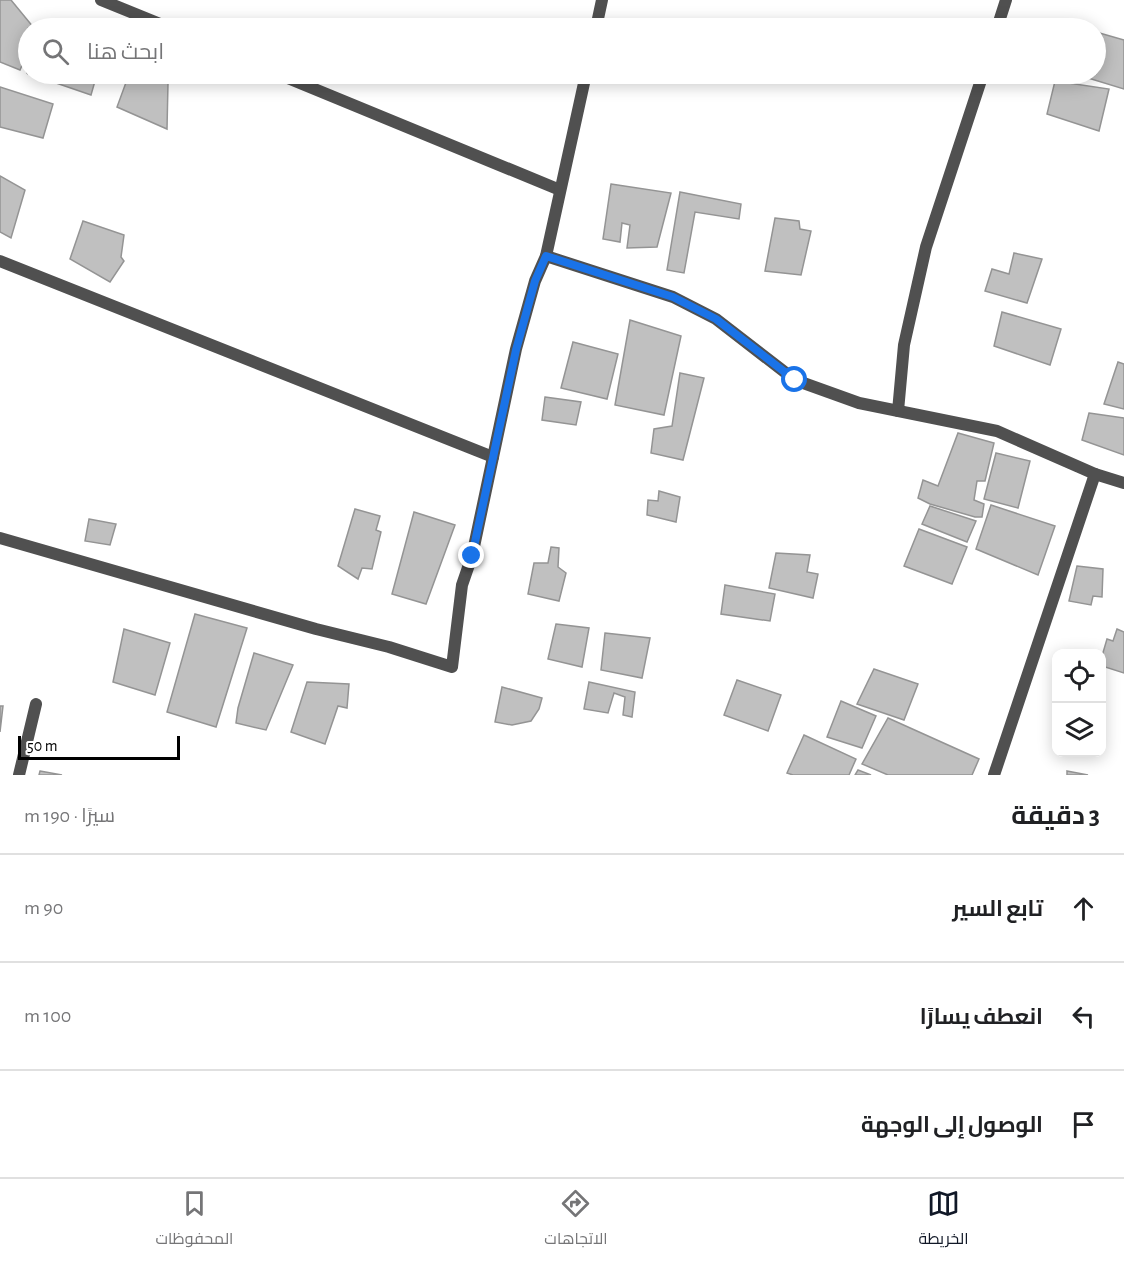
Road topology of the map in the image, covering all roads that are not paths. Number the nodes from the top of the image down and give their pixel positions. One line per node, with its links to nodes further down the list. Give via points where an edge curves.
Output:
1 (101, 0): 4 (street)
2 (602, 0): 5 (street)
3 (1006, 0): 6 (street)
4 (145, 18)
5 (598, 18)
6 (1000, 18)
7 (302, 84): 10 (street)
8 (584, 84): 10 (street)
9 (979, 84): 13 (street, via 926,247 904,345)
10 (560, 190): 11 (street)
11 (546, 256): 13 (street, via 673,297 716,319 795,380 859,403); 14 (street, via 516,350)
12 (0, 261): 14 (street)
13 (898, 411): 15 (street, via 997,431)
14 (493, 457): 17 (street, via 462,585 452,667)
15 (1095, 474): 16 (street); 20 (street)
16 (1124, 483)
17 (0, 538)
18 (36, 704): 19 (street)
19 (19, 775)
20 (994, 775)

